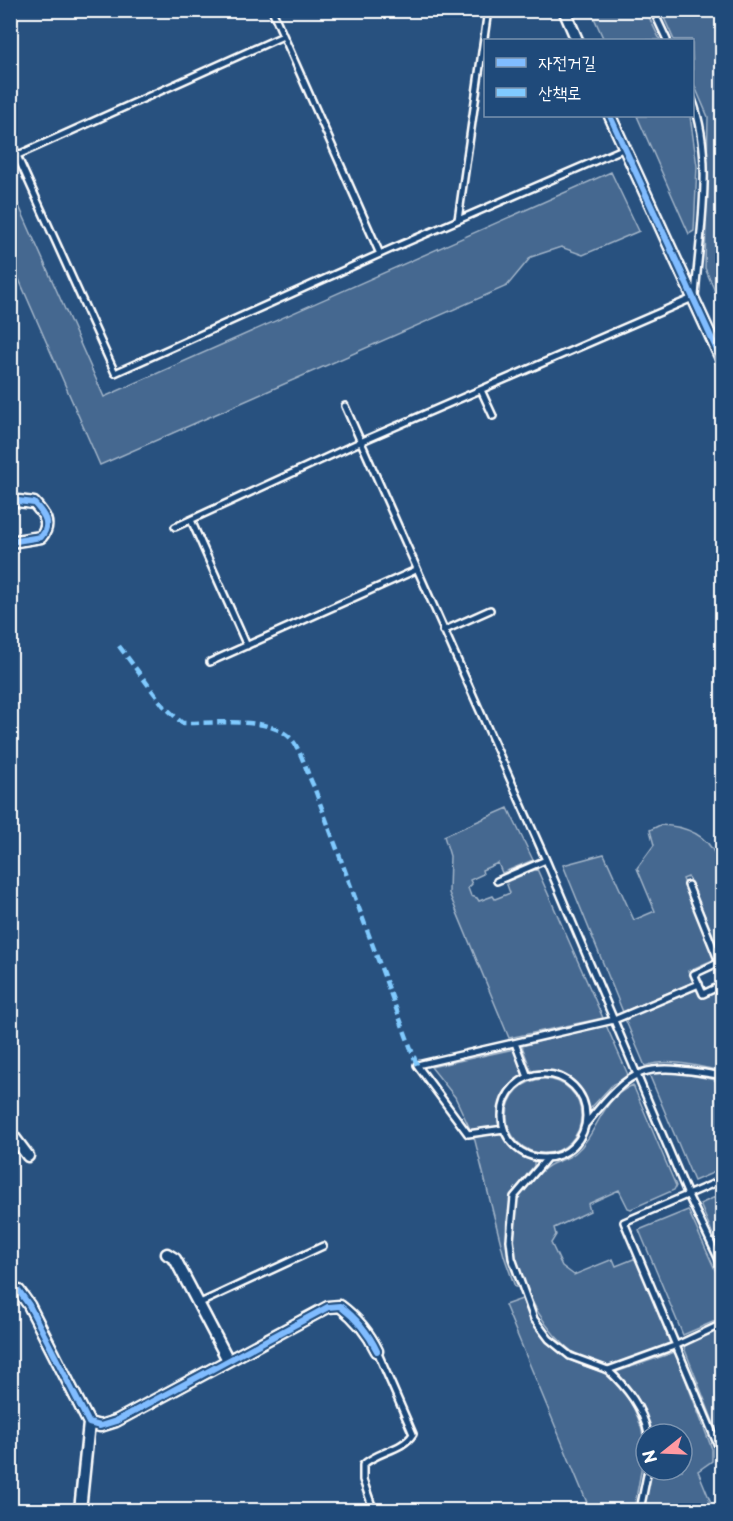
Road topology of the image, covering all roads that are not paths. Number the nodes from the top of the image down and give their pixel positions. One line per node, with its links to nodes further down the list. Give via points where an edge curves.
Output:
1 (272, 10): 5 (lane)
2 (488, 10): 13 (lane)
3 (564, 10): 6 (street)
4 (653, 10): 7 (lane)
5 (283, 36): 12 (lane); 14 (lane)
6 (577, 39)
7 (667, 39)
8 (694, 103): 15 (lane, via 705,164)
9 (610, 117): 11 (street)
10 (10, 140): 12 (lane)
11 (625, 148): 13 (lane); 15 (street)
12 (18, 155): 14 (lane, via 115,373)
13 (458, 220): 14 (lane)
14 (380, 254)
15 (695, 297): 16 (street); 17 (lane)
16 (723, 361)
17 (481, 390): 19 (lane); 20 (lane)
18 (345, 405): 20 (lane)
19 (493, 416)
20 (360, 442): 22 (lane); 25 (lane)
21 (10, 500): 24 (street, via 34,503 47,521 47,530 41,537)
22 (191, 520): 23 (lane); 28 (lane)
23 (175, 527)
24 (10, 542)
25 (416, 570): 27 (lane); 28 (lane)
26 (490, 610): 27 (lane)
27 (443, 631): 30 (lane)
28 (247, 646): 29 (lane)
29 (210, 662)
30 (546, 860): 31 (lane); 36 (lane)
31 (497, 881)
32 (688, 885): 33 (lane)
33 (721, 962): 34 (lane, via 694,974)
34 (699, 984): 35 (lane, via 703,994); 36 (lane)
35 (723, 985)
36 (614, 1020): 37 (lane); 38 (lane)
37 (515, 1043): 40 (lane); 43 (lane, via 417,1065 468,1134)
38 (636, 1073): 39 (lane, via 654,1068); 42 (lane, via 616,1088); 48 (lane)
39 (720, 1073): 41 (lane)
40 (528, 1077): 42 (lane, via 559,1076 572,1084 586,1110); 43 (lane, via 513,1087 505,1100)
41 (723, 1086)
42 (585, 1124): 46 (lane, via 573,1146 560,1156)
43 (504, 1129): 46 (lane, via 519,1150 532,1157)
44 (10, 1132): 45 (street)
45 (28, 1156)
46 (547, 1158): 58 (lane, via 514,1197 510,1217 512,1258 534,1319 549,1339 570,1356)
47 (723, 1180): 48 (lane)
48 (688, 1195): 51 (lane); 55 (lane, via 624,1222)
49 (323, 1246): 53 (lane)
50 (167, 1254): 53 (street, via 175,1259)
51 (723, 1266)
52 (10, 1292): 60 (street, via 19,1291 29,1305)
53 (198, 1304): 57 (street)
54 (723, 1324): 55 (lane)
55 (676, 1345): 58 (lane); 61 (lane)
56 (377, 1351): 57 (street, via 369,1334 340,1306 328,1306); 63 (lane, via 413,1434 408,1442 363,1465 363,1480)
57 (228, 1360): 60 (street, via 116,1421 100,1426)
58 (608, 1370): 59 (lane, via 634,1399)
59 (645, 1422)
60 (89, 1423): 64 (street)
61 (723, 1455)
62 (646, 1482): 65 (lane)
63 (372, 1506)
64 (80, 1510)
65 (640, 1510)

